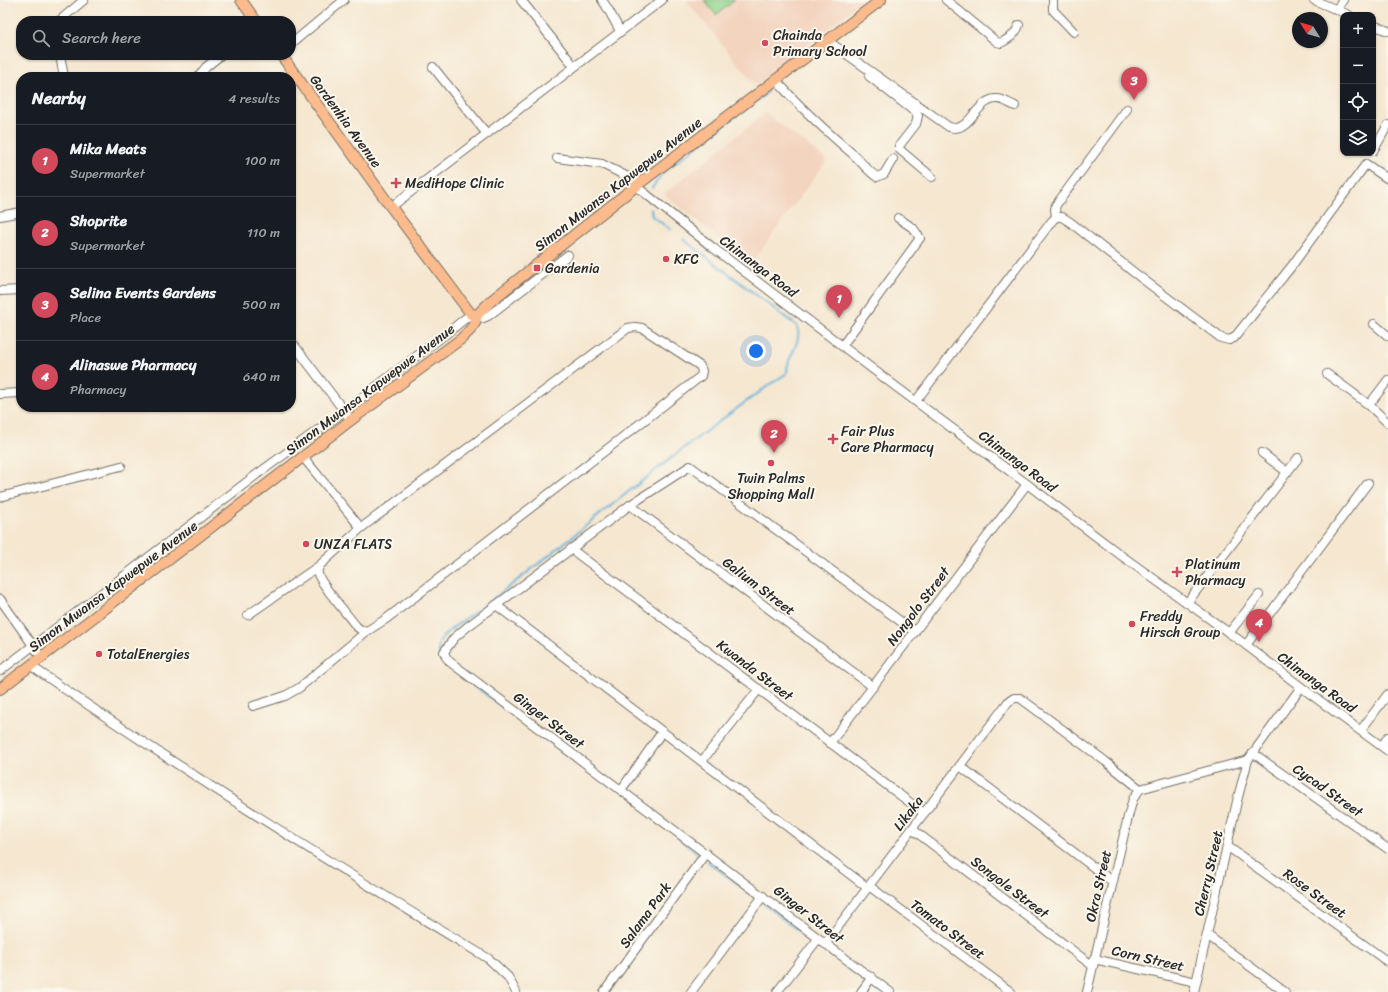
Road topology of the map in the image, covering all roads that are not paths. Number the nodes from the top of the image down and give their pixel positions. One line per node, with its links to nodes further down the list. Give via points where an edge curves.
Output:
1 (84, 0): 14 (street)
2 (241, 0): 15 (main road)
3 (344, 0): 21 (street)
4 (521, 0): 27 (street)
5 (602, 0): 18 (street)
6 (662, 0): 18 (street)
7 (881, 0): 22 (main road, Simon Mwansa Kapwepwe Avenue)
8 (946, 0): 16 (street, via 997,42 1008,40)
9 (1053, 0): 20 (street, via 1052,10)
10 (1314, 0): 12 (street)
11 (1343, 0): 12 (street)
12 (1336, 10): 13 (street)
13 (1341, 12)
14 (65, 16)
15 (252, 16)
16 (1019, 25)
17 (1376, 26): 19 (street)
18 (620, 31): 27 (street)
19 (1388, 31)
20 (1074, 32)
21 (296, 40)
22 (828, 41): 23 (street); 33 (main road, Simon Mwansa Kapwepwe Avenue)
23 (839, 49): 34 (street, via 949,127 961,126 992,99 999,99); 43 (street, via 845,58 918,116 916,124 899,149)
24 (61, 60): 29 (street)
25 (215, 60): 30 (street)
26 (285, 60): 31 (main road, Gardenhia Avenue)
27 (574, 66): 37 (street)
28 (433, 67): 37 (street)
29 (63, 72)
30 (202, 72)
31 (293, 72)
32 (296, 76): 46 (main road, Gardenhia Avenue)
33 (776, 80): 41 (street, via 801,108 874,175 877,177 884,174); 45 (main road, Simon Mwansa Kapwepwe Avenue)
34 (1015, 106)
35 (1127, 110): 49 (street, via 1056,205)
36 (1388, 125): 38 (street)
37 (487, 134): 46 (street)
38 (1376, 147)
39 (1371, 156): 42 (street)
40 (557, 158): 45 (street, Chimanga Road, via 602,164)
41 (893, 159)
42 (1366, 164): 44 (street); 49 (street, via 1291,267 1234,338 1228,340 1221,338 1070,222 1062,217)
43 (932, 177)
44 (1388, 179)
45 (638, 184): 54 (main road, Simon Mwansa Kapwepwe Avenue); 57 (street, Chimanga Road, via 712,247)
46 (392, 207): 54 (main road, Gardenhia Avenue)
47 (16, 213): 48 (street)
48 (0, 216)
49 (1056, 217): 63 (street)
50 (898, 218): 57 (street, via 913,228 920,238)
51 (568, 255): 54 (street, via 488,316 483,318)
52 (16, 290): 53 (street)
53 (0, 291)
54 (474, 314): 65 (street); 66 (main road, Simon Mwansa Kapwepwe Avenue, via 475,322 461,339)
55 (1374, 324): 56 (street)
56 (1388, 336)
57 (842, 346): 63 (street, Chimanga Road)
58 (296, 348): 65 (street)
59 (1327, 374): 64 (street)
60 (1388, 380): 64 (street)
61 (16, 393): 62 (street)
62 (0, 394)
63 (916, 401): 74 (street, Chimanga Road)
64 (1368, 405): 67 (street)
65 (344, 411): 66 (street); 78 (street)
66 (351, 420): 69 (main road, Simon Mwansa Kapwepwe Avenue)
67 (1388, 424)
68 (1262, 453): 72 (street)
69 (303, 457): 77 (street); 79 (main road, Simon Mwansa Kapwepwe Avenue)
70 (1298, 458): 72 (street)
71 (121, 466): 75 (street)
72 (1287, 472): 84 (street)
73 (1368, 483): 91 (street)
74 (1027, 484): 84 (street, Chimanga Road); 88 (street, Nongolo Street)
75 (0, 497)
76 (630, 505): 80 (street, Ginger Street); 88 (street, Ginger Street, via 690,466); 95 (street, Galium Street)
77 (361, 528): 81 (street); 87 (street, via 628,328 642,328 700,366 701,376)
78 (177, 536): 79 (street); 90 (street)
79 (185, 548): 92 (main road, Simon Mwansa Kapwepwe Avenue)
80 (571, 549): 85 (street, Ginger Street); 98 (street, Kwanda Street)
81 (320, 565): 86 (street); 87 (street, via 318,576 323,584 356,626)
82 (1258, 595): 89 (street)
83 (0, 599): 90 (street)
84 (1187, 603): 89 (street, Chimanga Road)
85 (496, 606): 102 (street, Tomato Street); 110 (street, Ginger Street, via 454,638 444,652 446,657)
86 (248, 615)
87 (367, 631): 100 (street, via 299,688 285,696)
88 (915, 632): 95 (street, Nongolo Street)
89 (1229, 633): 91 (street, Chimanga Road)
90 (32, 645): 92 (street); 94 (street)
91 (1246, 645): 96 (street, Chimanga Road)
92 (42, 658): 93 (main road, Simon Mwansa Kapwepwe Avenue)
93 (31, 666): 97 (main road, Simon Mwansa Kapwepwe Avenue); 125 (street, via 249,810 490,959 508,977)
94 (0, 671)
95 (873, 687): 104 (street, Nongolo Street)
96 (1300, 687): 101 (street, Chimanga Road); 106 (street)
97 (0, 689)
98 (759, 689): 104 (street, Kwanda Street); 107 (street)
99 (1388, 694): 101 (street)
100 (253, 706)
101 (1361, 730): 105 (street, Chimanga Road)
102 (662, 732): 107 (street, Tomato Street); 110 (street)
103 (1388, 737): 105 (street)
104 (830, 743): 111 (street, Kwanda Street)
105 (1385, 748)
106 (1251, 757): 109 (street); 113 (street, Cherry Street); 114 (street, Cycad Street)
107 (702, 761): 117 (street, Tomato Street)
108 (960, 766): 109 (street, Likaka, via 1008,702 1020,698); 111 (street, Likaka); 116 (street)
109 (1140, 789): 116 (street, Okra Street, via 1133,799)
110 (621, 790): 115 (street, Ginger Street)
111 (924, 814): 112 (street, Likaka)
112 (912, 829): 117 (street, Likaka); 121 (street, Songole Street)
113 (1227, 846): 119 (street, Cherry Street); 122 (street, Rose Street)
114 (1388, 849)
115 (706, 853): 118 (street, Ginger Street); 126 (street, Salama Park)
116 (1113, 882): 121 (street, Okra Street)
117 (869, 887): 120 (street, Likaka); 131 (street, Tomato Street)
118 (763, 896): 120 (street, Ginger Street); 127 (street)
119 (1207, 936): 124 (street, Cherry Street); 134 (street)
120 (821, 941): 123 (street, Ginger Street); 128 (street, Likaka)
121 (1093, 962): 124 (street, Corn Street); 132 (street, Okra Street)
122 (1388, 962)
123 (872, 977): 129 (street); 130 (street, Ginger Street)
124 (1196, 982): 133 (street, Cherry Street)
125 (516, 992)
126 (604, 992)
127 (690, 992)
128 (777, 992)
129 (861, 992)
130 (890, 992)
131 (1011, 992)
132 (1087, 992)
133 (1194, 992)
134 (1285, 992)

